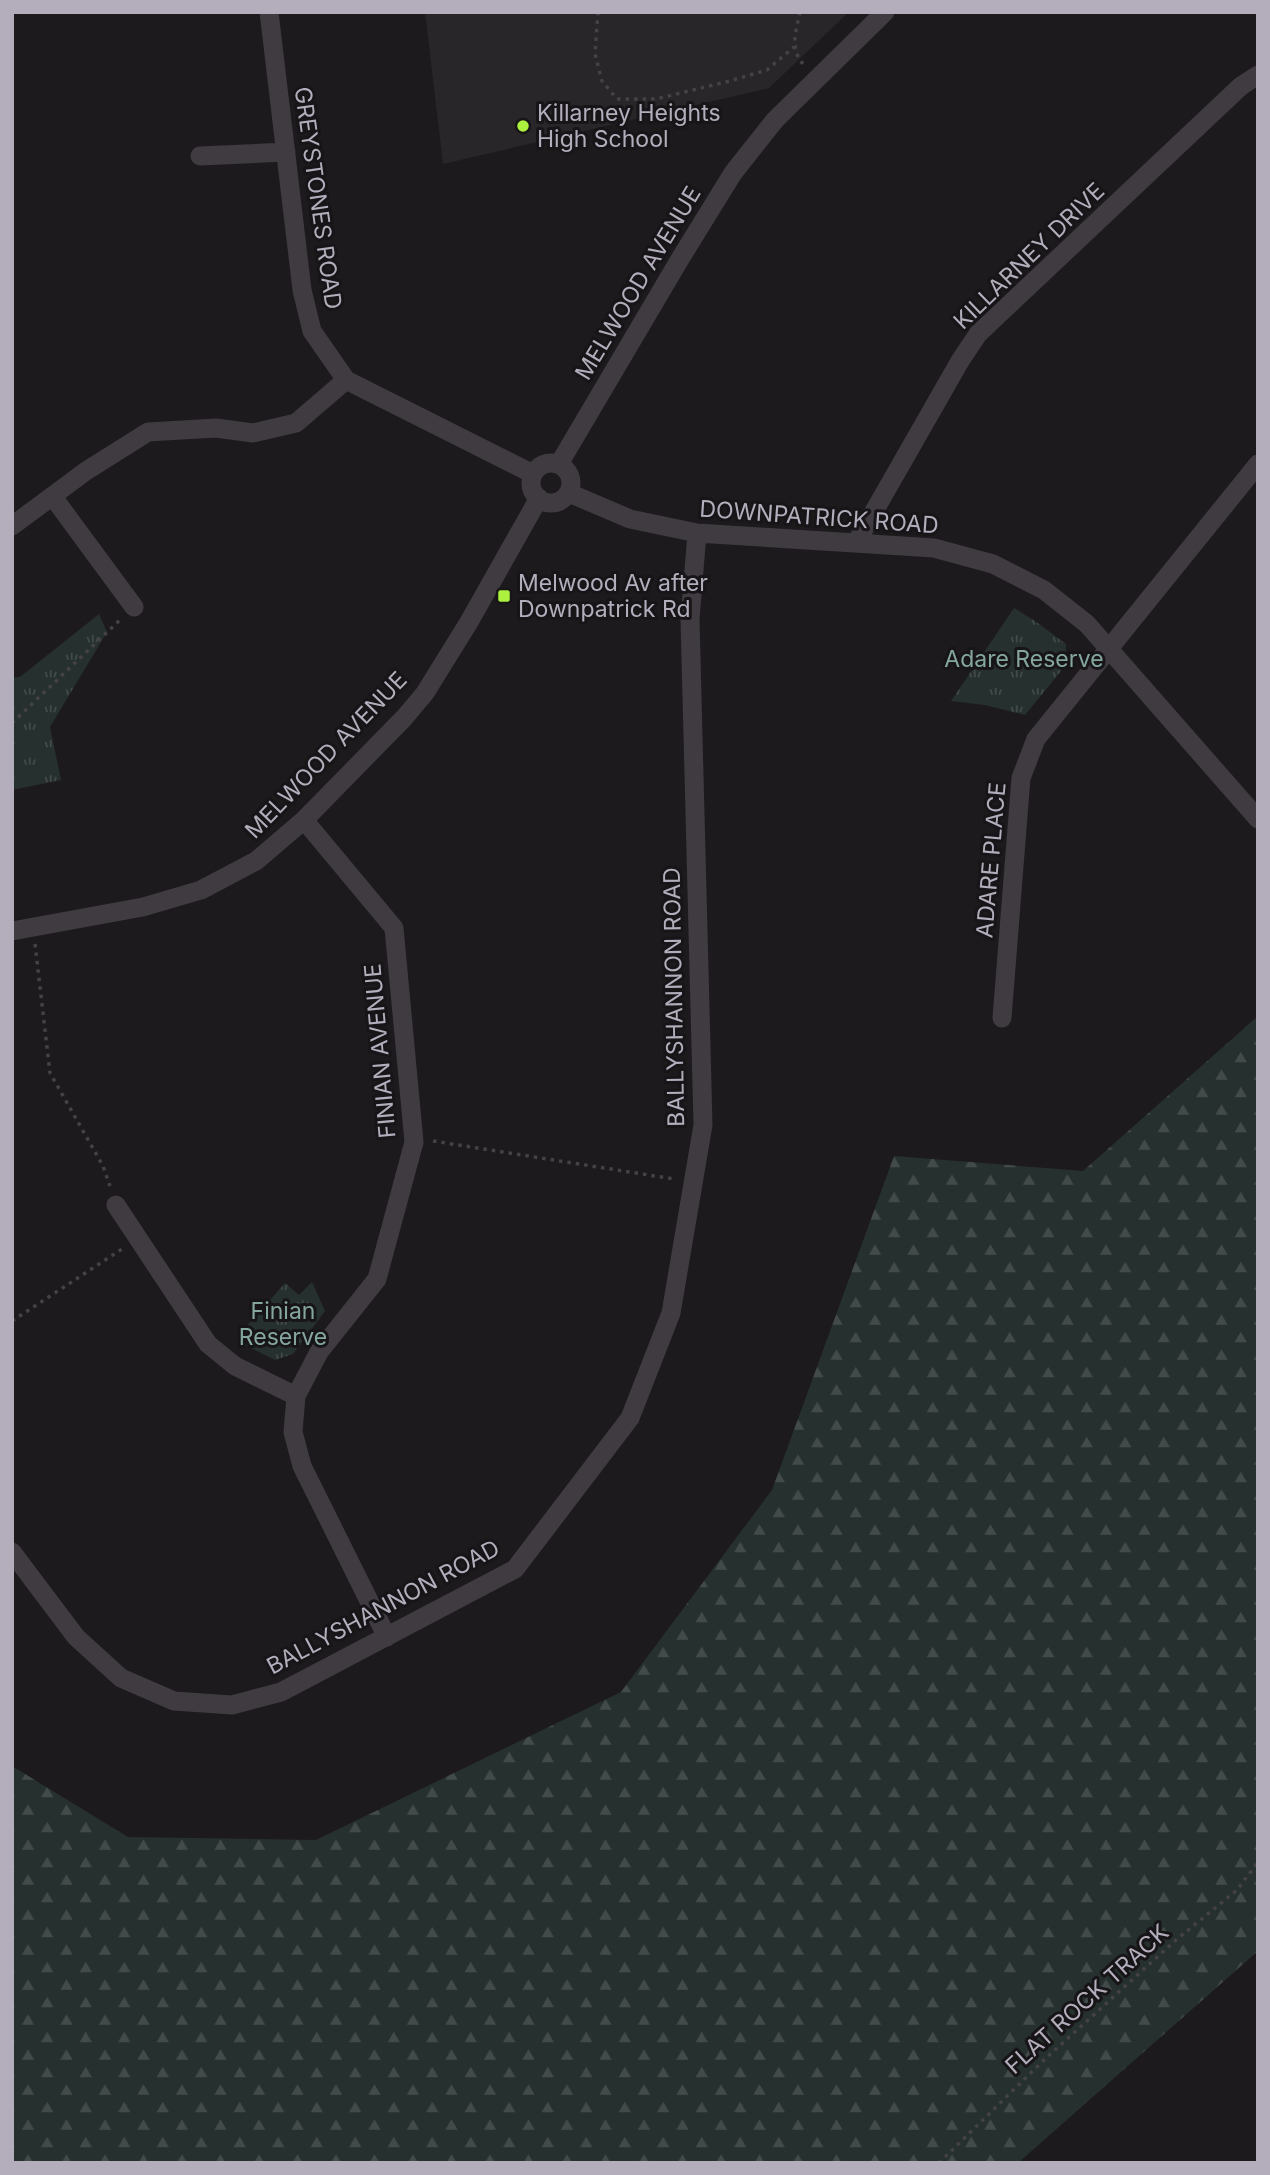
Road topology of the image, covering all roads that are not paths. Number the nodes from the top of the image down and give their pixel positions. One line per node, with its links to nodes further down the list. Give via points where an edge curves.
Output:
1 (270, 12): 4 (street, GREYSTONES ROAD)
2 (885, 12): 7 (street, MELWOOD AVENUE, via 775,120 733,173)
3 (1258, 75): 15 (street, KILLARNEY DRIVE, via 978,334)
4 (286, 152): 5 (street); 6 (street, GREYSTONES ROAD, via 305,304 313,331)
5 (200, 156)
6 (346, 380): 9 (street, GREYSTONES ROAD); 11 (street, via 296,423 253,433 216,428 148,432)
7 (559, 464): 9 (street, via 547,463); 10 (street, via 569,473)
8 (1258, 464): 17 (street, ADARE PLACE)
9 (533, 474): 12 (street, via 532,487)
10 (569, 493): 12 (street, via 558,502); 14 (street, DOWNPATRICK ROAD, via 630,519)
11 (53, 497): 13 (street); 16 (street)
12 (539, 498): 19 (street, MELWOOD AVENUE, via 425,692)
13 (12, 526)
14 (697, 533): 15 (street, DOWNPATRICK ROAD); 25 (street, BALLYSHANNON ROAD, via 690,619 703,1125 671,1313 630,1418 515,1569)
15 (856, 543): 17 (street, DOWNPATRICK ROAD, via 934,548 993,564 1044,590 1087,624)
16 (134, 607)
17 (1108, 649): 18 (street, DOWNPATRICK ROAD); 21 (street, ADARE PLACE, via 1036,739 1021,778)
18 (1258, 819)
19 (304, 820): 20 (street, MELWOOD AVENUE, via 256,861 201,890 144,907); 23 (street, FINIAN AVENUE, via 394,928 414,1142 377,1279 319,1352)
20 (12, 931)
21 (1002, 1018)
22 (116, 1205): 23 (street, via 208,1343 235,1366)
23 (296, 1396): 25 (street, FINIAN AVENUE, via 293,1432 302,1466)
24 (12, 1552): 25 (street, BALLYSHANNON ROAD, via 76,1637 121,1678 174,1701 232,1705 281,1692)
25 (387, 1637)

